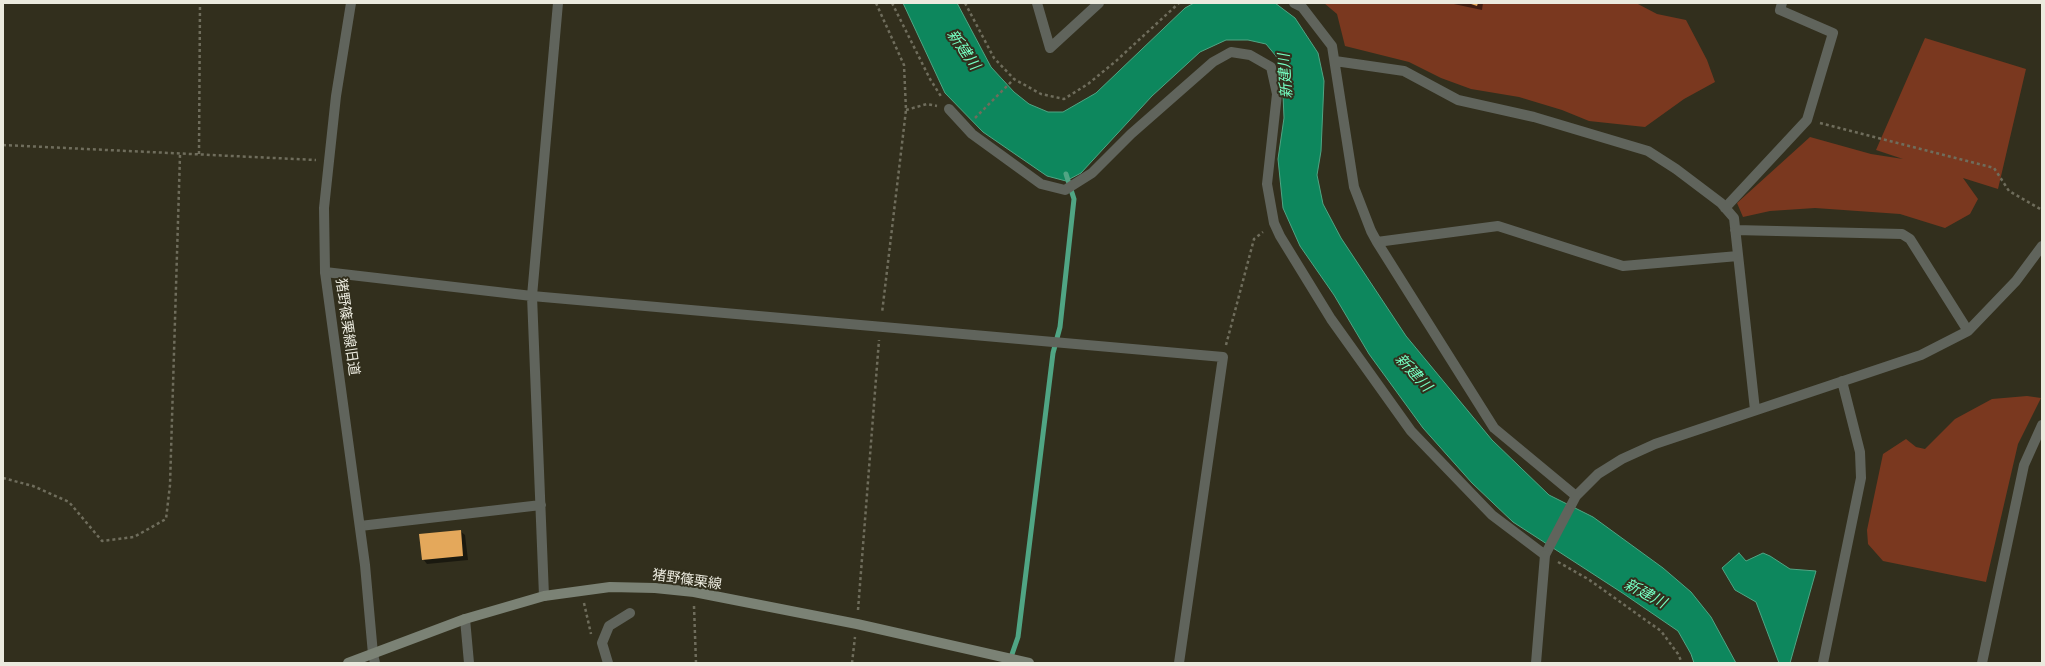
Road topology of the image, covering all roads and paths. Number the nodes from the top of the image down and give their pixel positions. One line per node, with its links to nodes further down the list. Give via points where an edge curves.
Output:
1 (200, 3): 19 (path)
2 (351, 3): 21 (street, 猪野篠栗線旧道, via 336,96)
3 (558, 3): 30 (street)
4 (876, 3): 15 (path, via 904,65)
5 (892, 3): 14 (path, via 930,80)
6 (965, 3): 13 (path, via 994,58)
7 (1037, 3): 8 (street, via 1050,48)
8 (1099, 3)
9 (1179, 3): 13 (path, via 1116,61 1088,84 1064,99 1041,94)
10 (1294, 3): 12 (street, via 1302,7 1332,46)
11 (1782, 3): 16 (street, via 1780,10 1833,32)
12 (1335, 61): 22 (street, via 1404,70 1458,100 1534,117 1648,151 1676,169); 26 (street, via 1354,187)
13 (1014, 79): 17 (path)
14 (949, 109): 15 (path, via 927,104); 17 (street)
15 (906, 110): 31 (path)
16 (1807, 120): 22 (street); 23 (path, via 1994,168 2009,191)
17 (966, 127): 24 (street, via 1041,184 1065,190 1092,173 1131,134 1213,62 1231,52 1250,55 1270,67 1277,94 1267,184)
18 (3, 145): 20 (path)
19 (199, 154): 20 (path); 21 (path)
20 (180, 155): 37 (path, via 170,485 166,519 134,537 102,541 69,502 33,486)
21 (329, 161): 29 (street, 猪野篠栗線旧道, via 324,208)
22 (1725, 208): 25 (street, via 1734,218)
23 (2042, 210)
24 (1274, 223): 33 (path, via 1254,239); 41 (street, via 1331,319 1411,431 1492,515)
25 (1735, 230): 28 (street); 32 (street, via 1902,234 1910,239)
26 (1377, 242): 28 (street, via 1498,226 1623,266); 38 (street, via 1494,428)
27 (2041, 253): 32 (street)
28 (1738, 256): 35 (street)
29 (325, 272): 30 (street); 40 (street, 猪野篠栗線旧道)
30 (532, 296): 31 (street); 39 (street)
31 (880, 326): 33 (street); 47 (path)
32 (1968, 331): 34 (street, via 1920,355)
33 (1223, 357): 56 (street)
34 (1842, 381): 35 (street); 59 (street, via 1860,452 1861,478)
35 (1755, 410): 38 (street, via 1655,444 1622,459 1598,474)
36 (2042, 425): 60 (street, via 2024,465)
37 (3, 478)
38 (1576, 496): 41 (street)
39 (541, 505): 40 (street); 44 (street)
40 (360, 526): 49 (street, 猪野篠栗線旧道)
41 (1545, 555): 57 (street); 58 (path, via 1588,578 1661,631)
42 (582, 590): 43 (main road, 猪野篠栗線, via 617,587); 44 (main road, 猪野篠栗線); 48 (path)
43 (694, 592): 47 (main road, 猪野篠栗線); 54 (path)
44 (544, 596): 46 (main road, 猪野篠栗線)
45 (630, 613): 53 (street, via 609,626 602,643)
46 (465, 619): 49 (main road, 猪野篠栗線); 52 (street)
47 (857, 624): 50 (main road, 猪野篠栗線); 55 (path)
48 (592, 640)
49 (374, 659): 51 (main road, 猪野篠栗線)
50 (1024, 662)
51 (348, 663)
52 (469, 663)
53 (608, 663)
54 (696, 663)
55 (852, 663)
56 (1179, 663)
57 (1536, 663)
58 (1682, 663)
59 (1823, 663)
60 (1982, 663)

